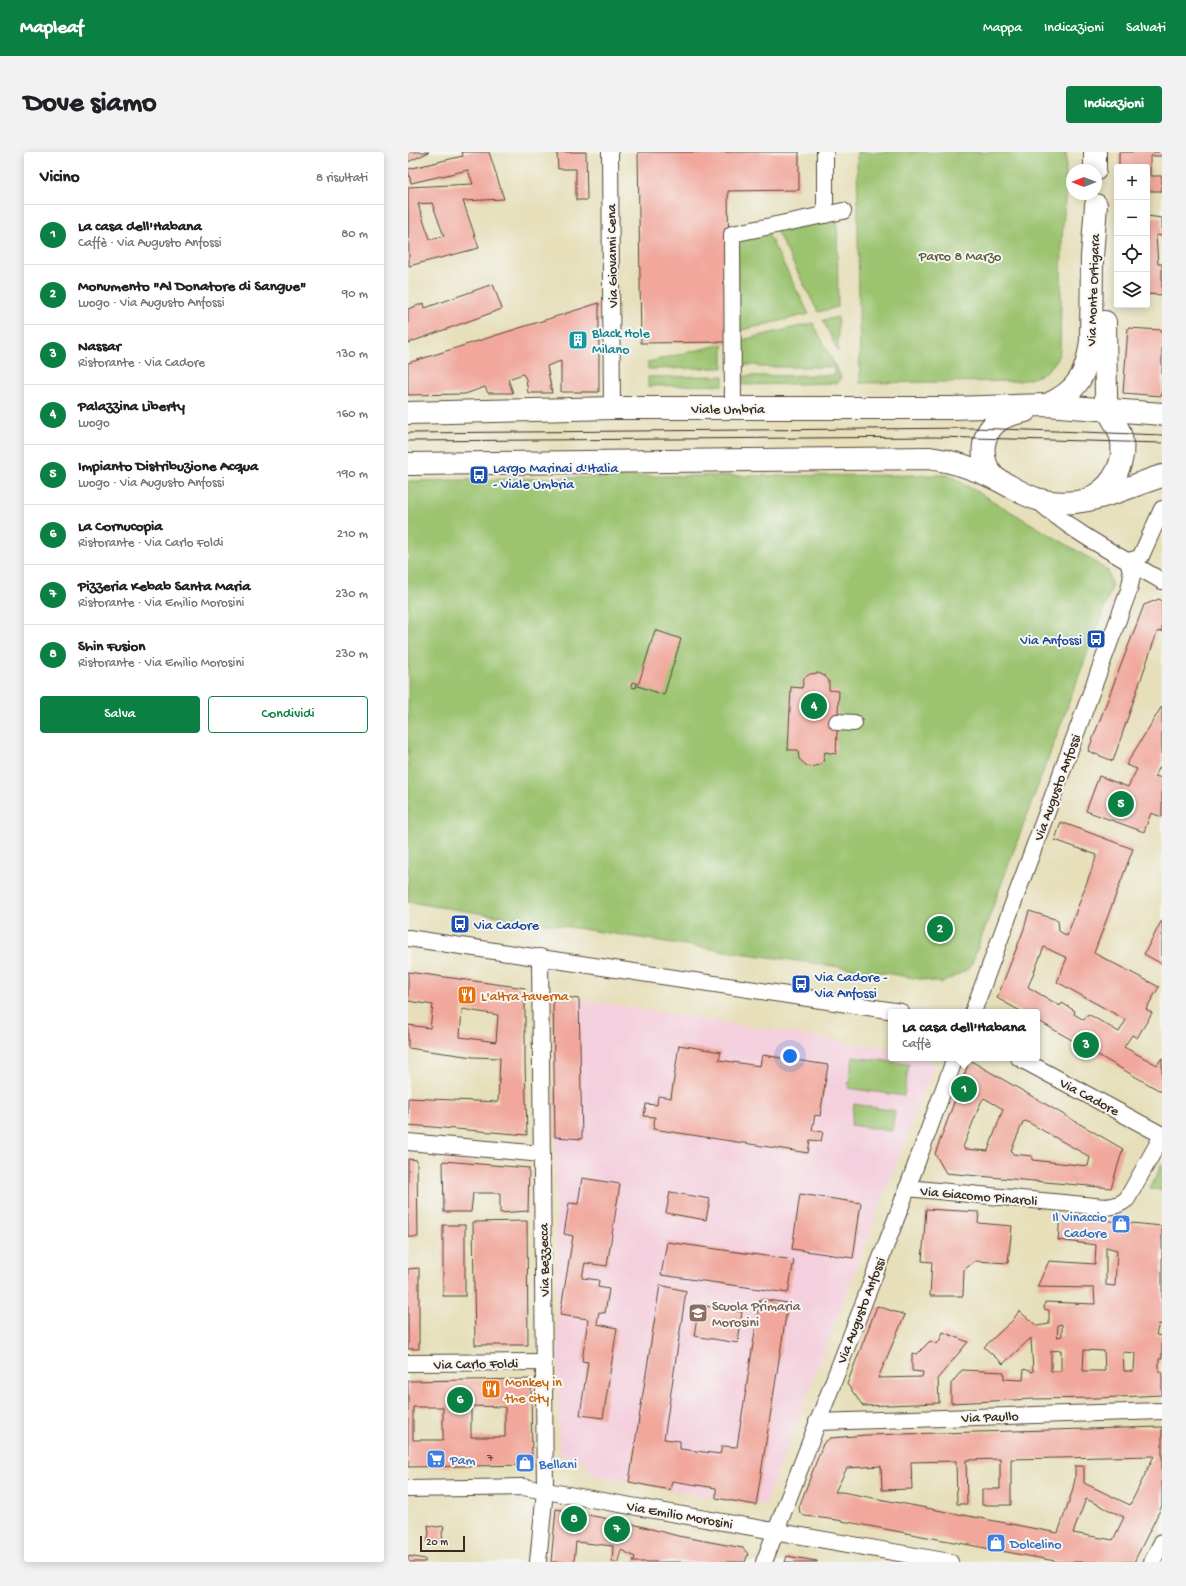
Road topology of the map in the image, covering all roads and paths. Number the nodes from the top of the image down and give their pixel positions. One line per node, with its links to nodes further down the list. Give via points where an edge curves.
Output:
1 (610, 152): 9 (street, Via Giovanni Cena)
2 (825, 152): 7 (street)
3 (1095, 152): 4 (main road)
4 (1095, 164)
5 (1096, 200): 8 (main road, Via Monte Ortigara, via 1090,352 1083,372 1072,389 1066,396); 11 (main road, Via Monte Ortigara, via 1103,272)
6 (843, 211): 7 (street)
7 (825, 215): 10 (street, via 732,234)
8 (1047, 405): 10 (main road, Viale Umbria, via 951,408); 11 (main road); 15 (main road, via 1005,416 991,428 985,441 984,456 988,470)
9 (612, 408): 10 (main road, Viale Umbria); 12 (main road, Viale Umbria)
10 (733, 408)
11 (1107, 409): 13 (main road); 18 (main road, via 1122,438 1119,468 1112,481 1101,492)
12 (408, 413)
13 (1162, 414)
14 (408, 464): 15 (main road, via 899,457 947,460)
15 (985, 474): 17 (main road)
16 (1162, 476): 18 (main road, via 1102,497)
17 (1036, 499): 18 (main road, via 1059,503); 20 (street, via 1068,525)
18 (1078, 502)
19 (1162, 509): 20 (street, via 1141,556)
20 (1128, 561): 21 (street); 26 (street, Via Augusto Anfossi, via 1132,576 1129,590)
21 (1162, 581)
22 (837, 722): 23 (street)
23 (854, 723)
24 (408, 938): 25 (street)
25 (540, 957): 27 (street); 32 (street, Via Bezzecca)
26 (973, 1009)
27 (888, 1010)
28 (954, 1061): 33 (street, Via Augusto Anfossi)
29 (1025, 1061): 30 (street, Via Cadore)
30 (1162, 1135): 34 (street, Via Cadore, via 1128,1199)
31 (408, 1142): 32 (street)
32 (542, 1154): 35 (street, Via Bezzecca)
33 (907, 1188): 34 (street, Via Giacomo Pinaroli, via 1105,1207); 38 (street, Via Augusto Anfossi)
34 (1122, 1204)
35 (544, 1362): 36 (street, Via Carlo Foldi); 40 (street, Via Bezzecca)
36 (408, 1363)
37 (1162, 1411): 38 (street, Via Paullo)
38 (817, 1422): 41 (street, Via Augusto Anfossi)
39 (408, 1489): 40 (street, Via Emilio Morosini, via 524,1487)
40 (545, 1490): 41 (street, Via Emilio Morosini); 43 (street, Via Bezzecca)
41 (776, 1531): 44 (street, Via Augusto Anfossi); 45 (street, Via Emilio Morosini)
42 (1162, 1542): 46 (street)
43 (538, 1562)
44 (764, 1562)
45 (950, 1562)
46 (1152, 1562)

